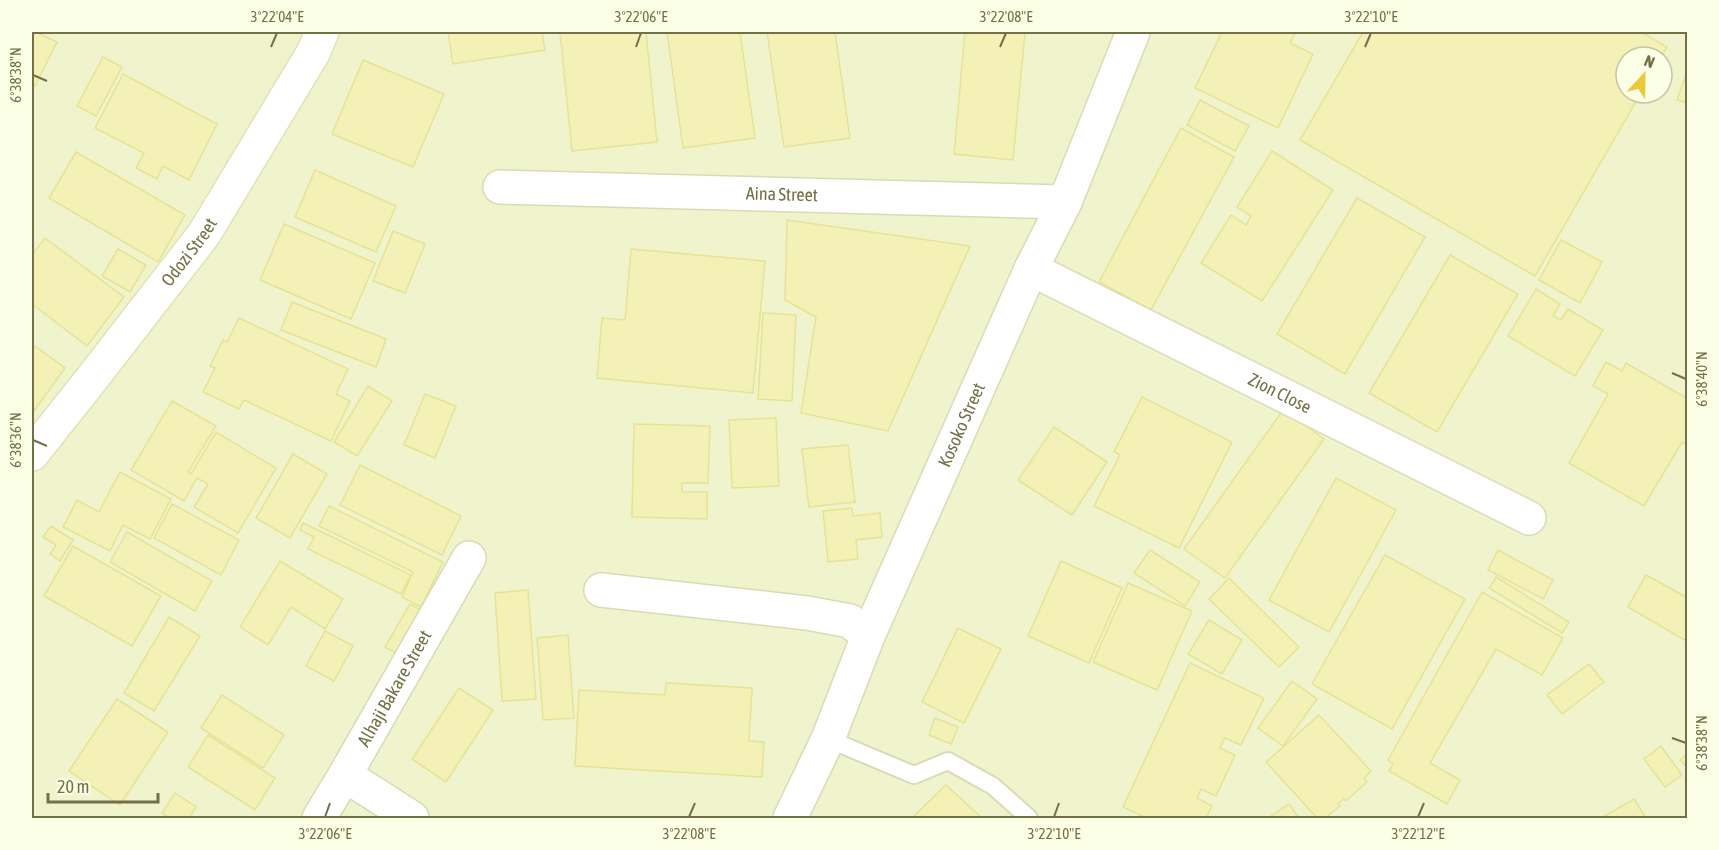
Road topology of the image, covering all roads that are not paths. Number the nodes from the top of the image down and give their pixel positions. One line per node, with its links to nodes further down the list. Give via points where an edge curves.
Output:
1 (322, 32): 6 (street, Odozi Street, via 204,234)
2 (1132, 32): 4 (street, Kosoko Street)
3 (500, 187): 4 (street, Aina Street)
4 (1065, 202): 5 (street, Kosoko Street)
5 (1031, 268): 7 (street, Zion Close); 10 (street, Kosoko Street)
6 (32, 454)
7 (1529, 518)
8 (469, 558): 12 (street, Alhaji Bakare Street)
9 (601, 590): 10 (street, via 807,613 850,621)
10 (868, 636): 11 (street, Kosoko Street)
11 (828, 739): 15 (street, Kosoko Street); 16 (lane, via 914,775 948,761 993,786)
12 (345, 775): 13 (street, Alhaji Bakare Street); 14 (street)
13 (318, 819)
14 (412, 819)
15 (790, 819)
16 (1029, 819)

